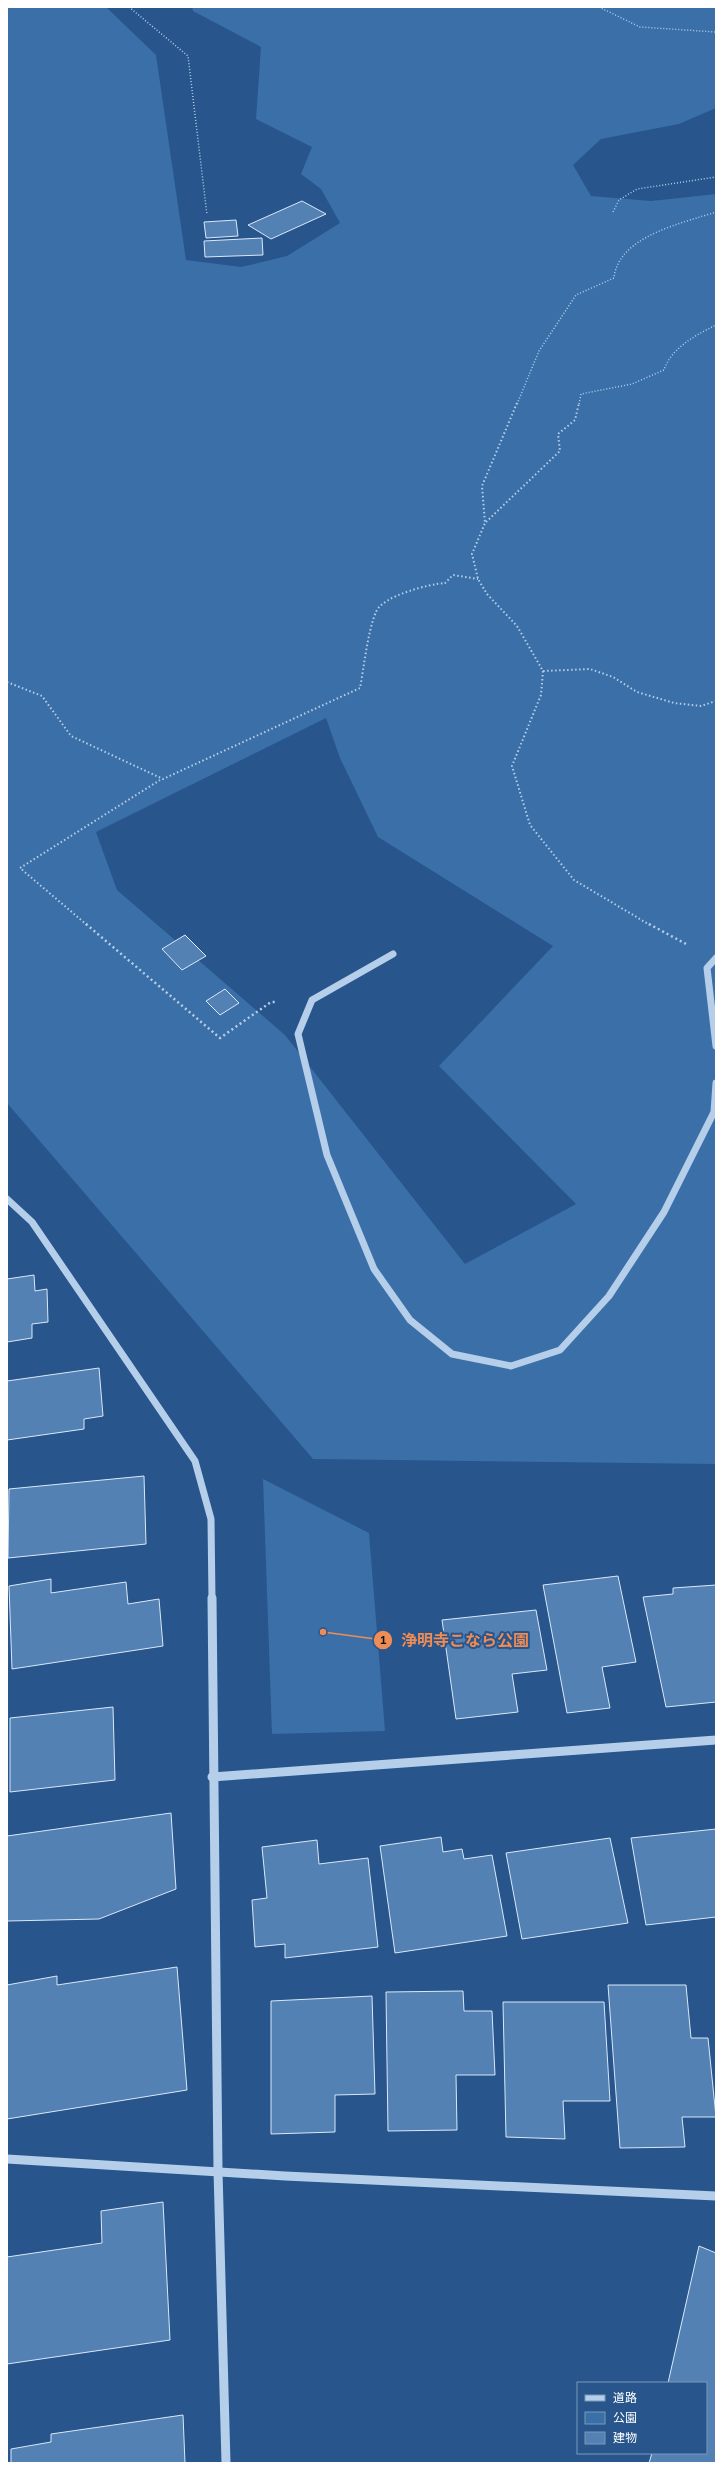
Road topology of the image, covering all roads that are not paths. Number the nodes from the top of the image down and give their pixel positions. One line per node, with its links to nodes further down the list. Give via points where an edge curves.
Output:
1 (393, 954): 4 (street, via 312,1000 298,1034 327,1155 374,1269 410,1320 452,1354 511,1366 560,1350 609,1296 664,1212 714,1112)
2 (715, 958): 3 (street, via 707,968)
3 (716, 1046)
4 (716, 1083)
5 (7, 1200): 7 (street, via 32,1222 195,1460 211,1519)
6 (716, 1740): 7 (street)
7 (212, 1778): 9 (street)
8 (7, 2159): 9 (street)
9 (218, 2171): 10 (street); 11 (street)
10 (716, 2196)
11 (226, 2463)

